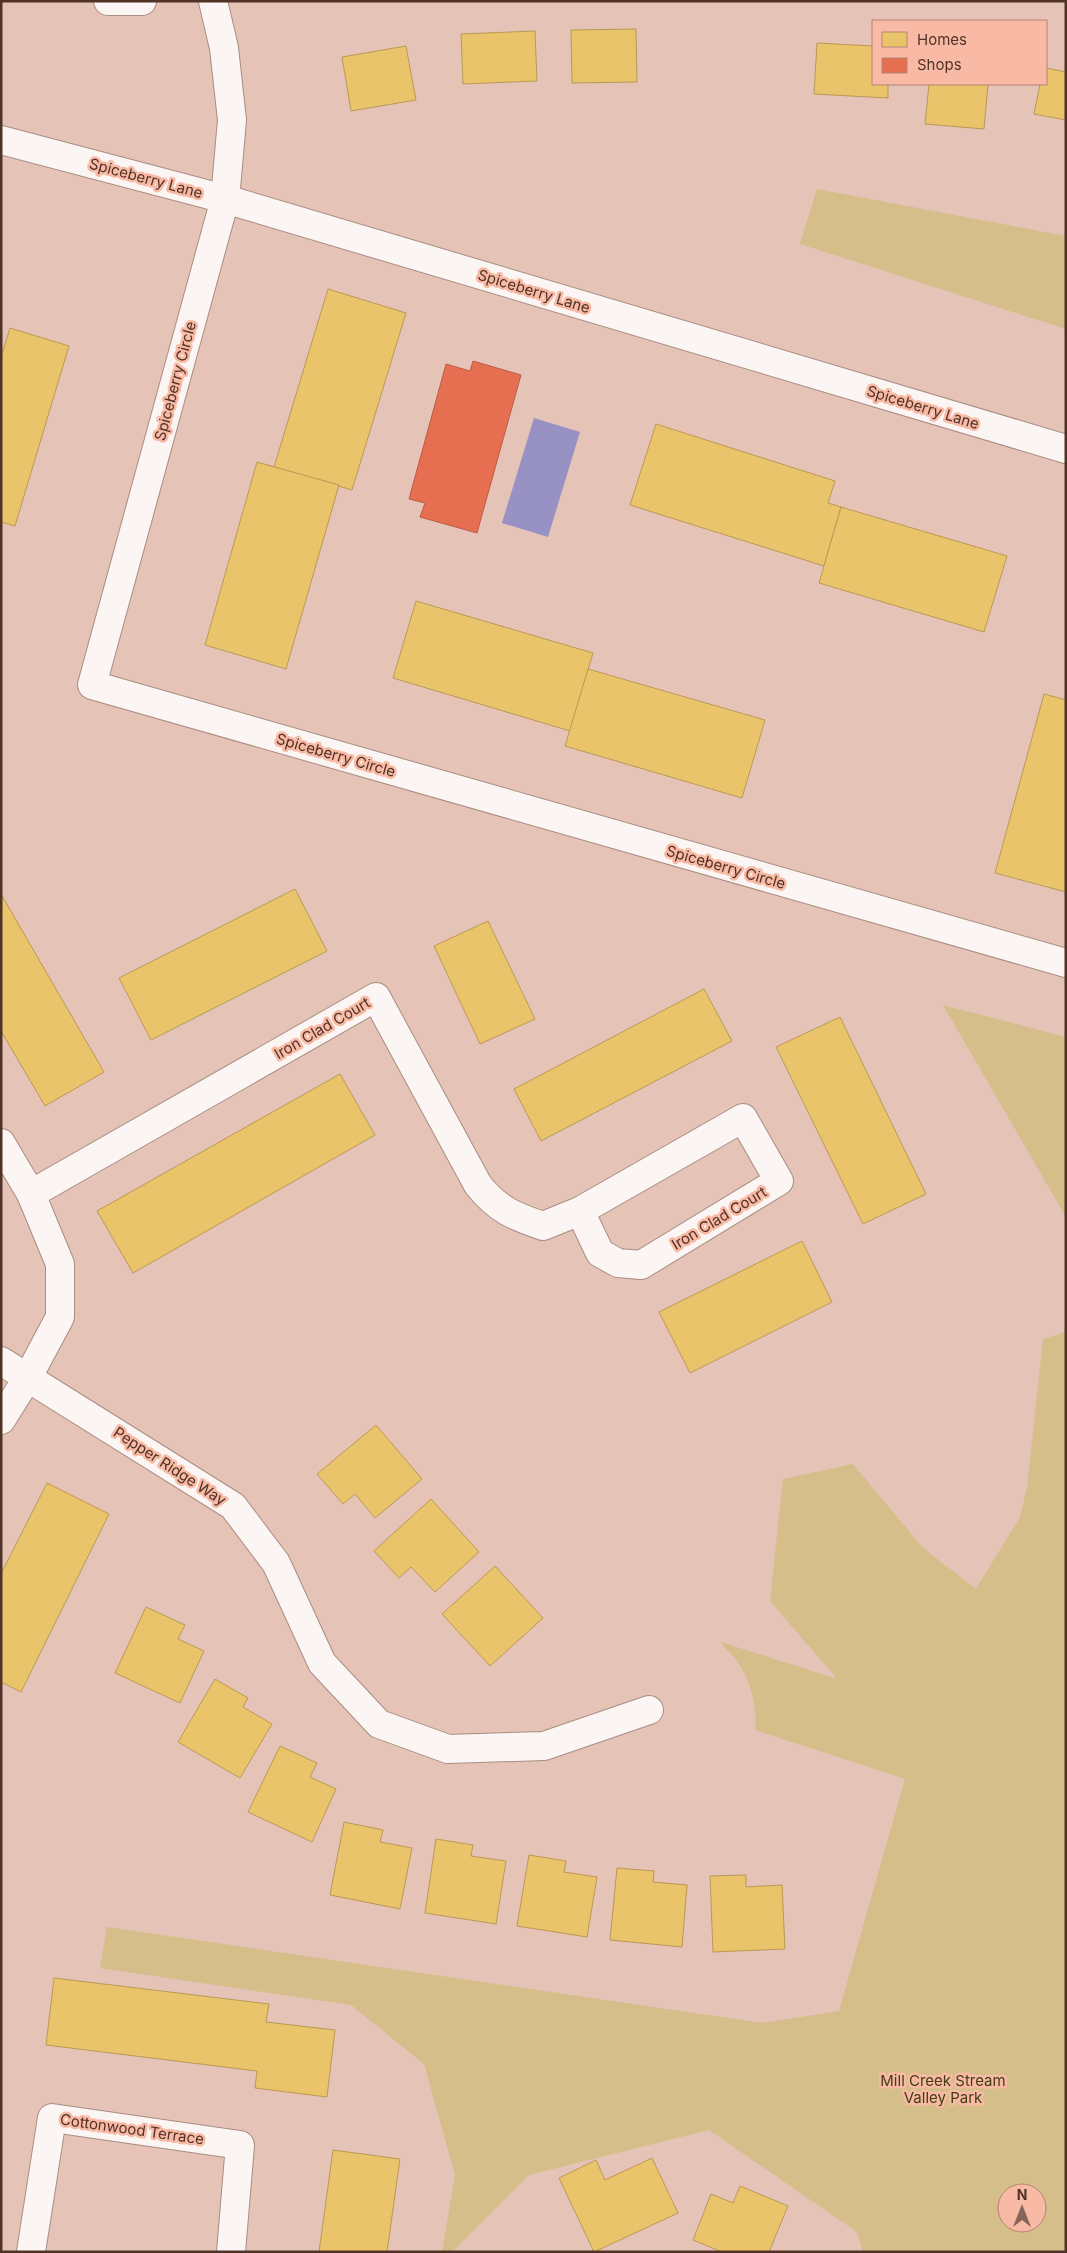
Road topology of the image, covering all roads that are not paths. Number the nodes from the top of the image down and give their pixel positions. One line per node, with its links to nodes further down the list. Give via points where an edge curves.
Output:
1 (108, 1): 2 (street)
2 (142, 1)
3 (213, 1): 5 (street, via 224,48 232,120)
4 (1, 140): 5 (street, Spiceberry Lane)
5 (225, 199): 6 (street, Spiceberry Lane); 7 (street, Spiceberry Circle, via 92,685)
6 (1066, 449)
7 (1066, 963)
8 (1, 1143): 9 (street)
9 (31, 1194): 10 (street, Iron Clad Court, via 376,997 478,1186 493,1203 543,1226); 12 (street, via 60,1264 60,1317)
10 (580, 1211): 10 (street, Iron Clad Court, via 743,1118 779,1181 641,1265 618,1264 600,1253)
11 (1, 1361): 12 (street, Pepper Ridge Way)
12 (28, 1377): 13 (street); 14 (street, Pepper Ridge Way, via 233,1506 276,1563 322,1663 380,1724 448,1749 544,1746)
13 (1, 1420)
14 (649, 1710)
15 (31, 2252): 16 (street, Cottonwood Terrace, via 52,2118 240,2145)
16 (231, 2252)

